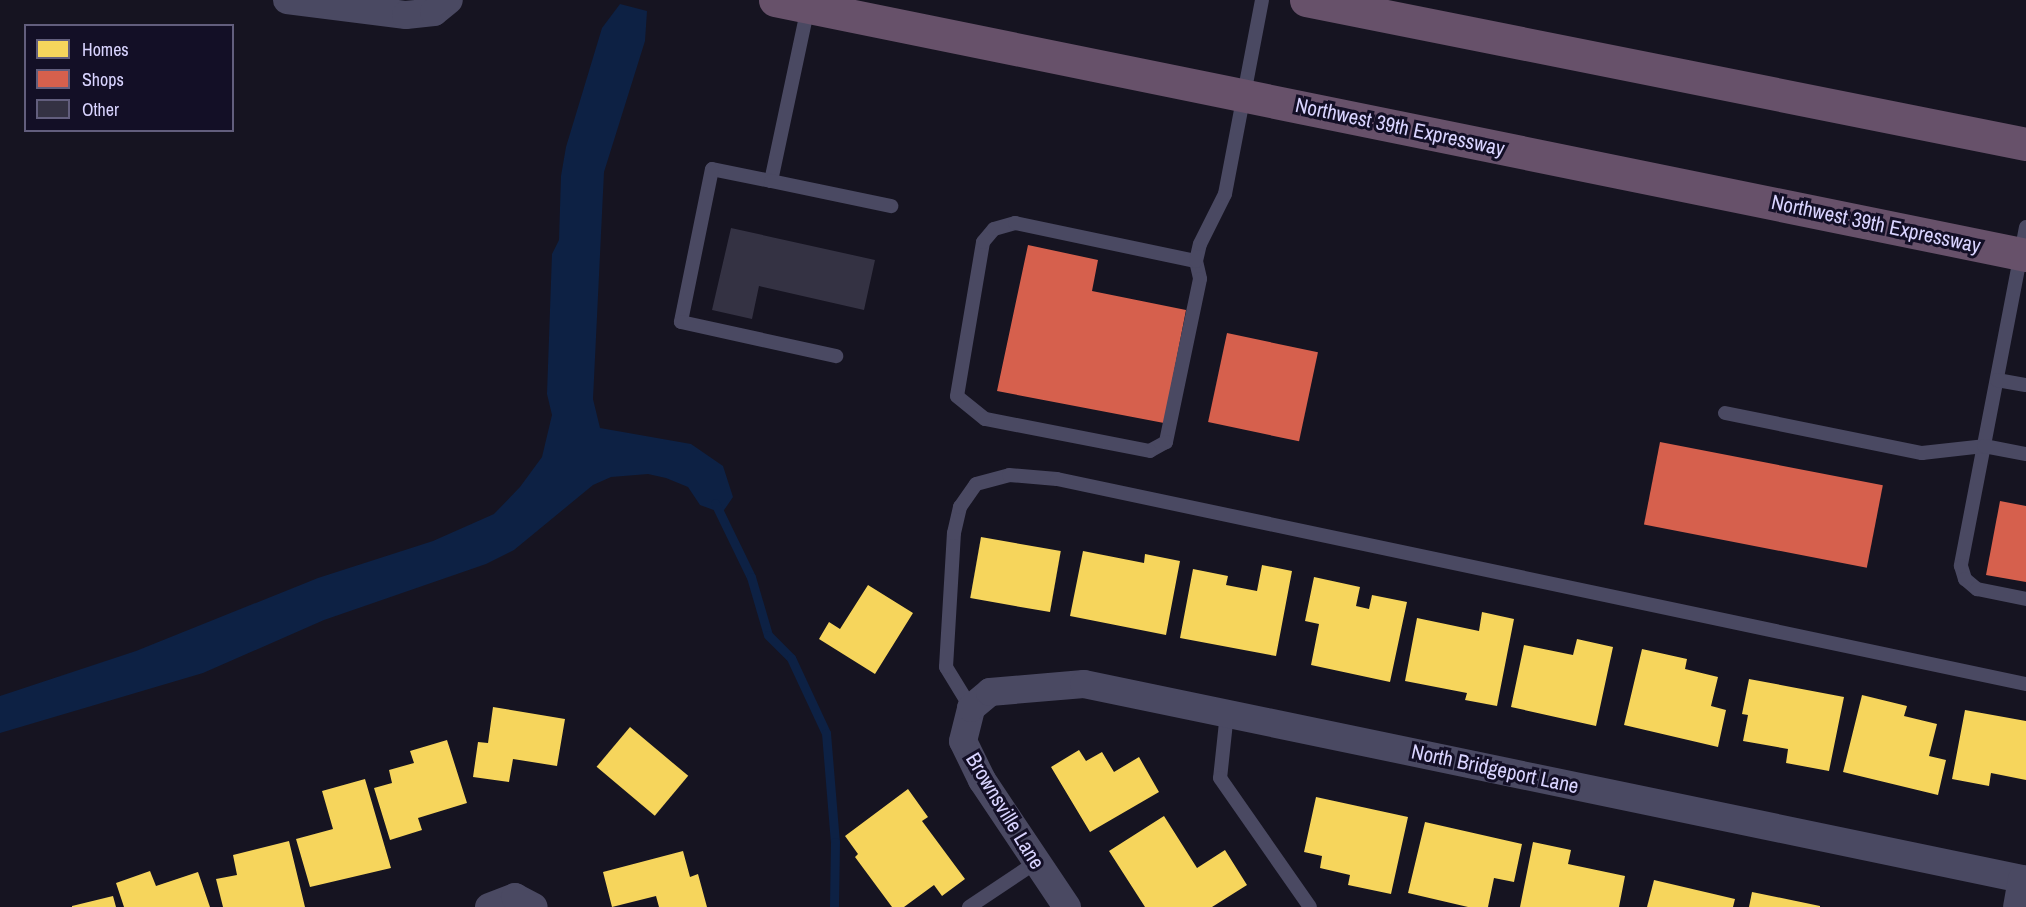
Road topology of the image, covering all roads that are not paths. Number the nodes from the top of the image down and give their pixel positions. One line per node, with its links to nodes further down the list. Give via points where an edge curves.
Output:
1 (287, 0): 2 (street, via 406,15 434,12)
2 (449, 0)
3 (774, 0): 6 (highway, Northwest 39th Expressway)
4 (1262, 0): 7 (lane)
5 (1306, 0): 8 (highway)
6 (808, 7): 7 (highway, Northwest 39th Expressway); 9 (lane)
7 (1244, 96): 11 (highway, Northwest 39th Expressway); 12 (lane, via 1225,194 1200,244)
8 (2026, 144)
9 (771, 181): 10 (lane); 13 (lane, via 712,169 681,322)
10 (891, 206)
11 (2024, 245): 14 (lane)
12 (1196, 261): 12 (lane, via 1015,223 994,229 983,242 957,396 985,419 1150,451 1166,442 1200,279)
13 (837, 356)
14 (1997, 380): 15 (lane); 17 (lane)
15 (2026, 385)
16 (1725, 413): 17 (lane, via 1922,453)
17 (1984, 446): 18 (lane); 19 (lane, via 1962,566 1965,579 1977,589)
18 (2026, 454)
19 (2026, 600)
20 (2026, 684): 21 (lane, via 1057,479 1009,475 976,484 960,507 954,533 946,666)
21 (971, 708): 22 (street, North Bridgeport Lane, via 990,692 1084,684); 23 (street, Brownsville Lane, via 963,741 981,780)
22 (1227, 714): 28 (lane, via 1221,778); 29 (street, North Bridgeport Lane, via 2022,879)
23 (1035, 863): 26 (lane); 27 (street, Brownsville Lane)
24 (525, 902): 25 (street)
25 (489, 907)
26 (969, 907)
27 (1066, 907)
28 (1310, 907)
29 (2017, 907)

